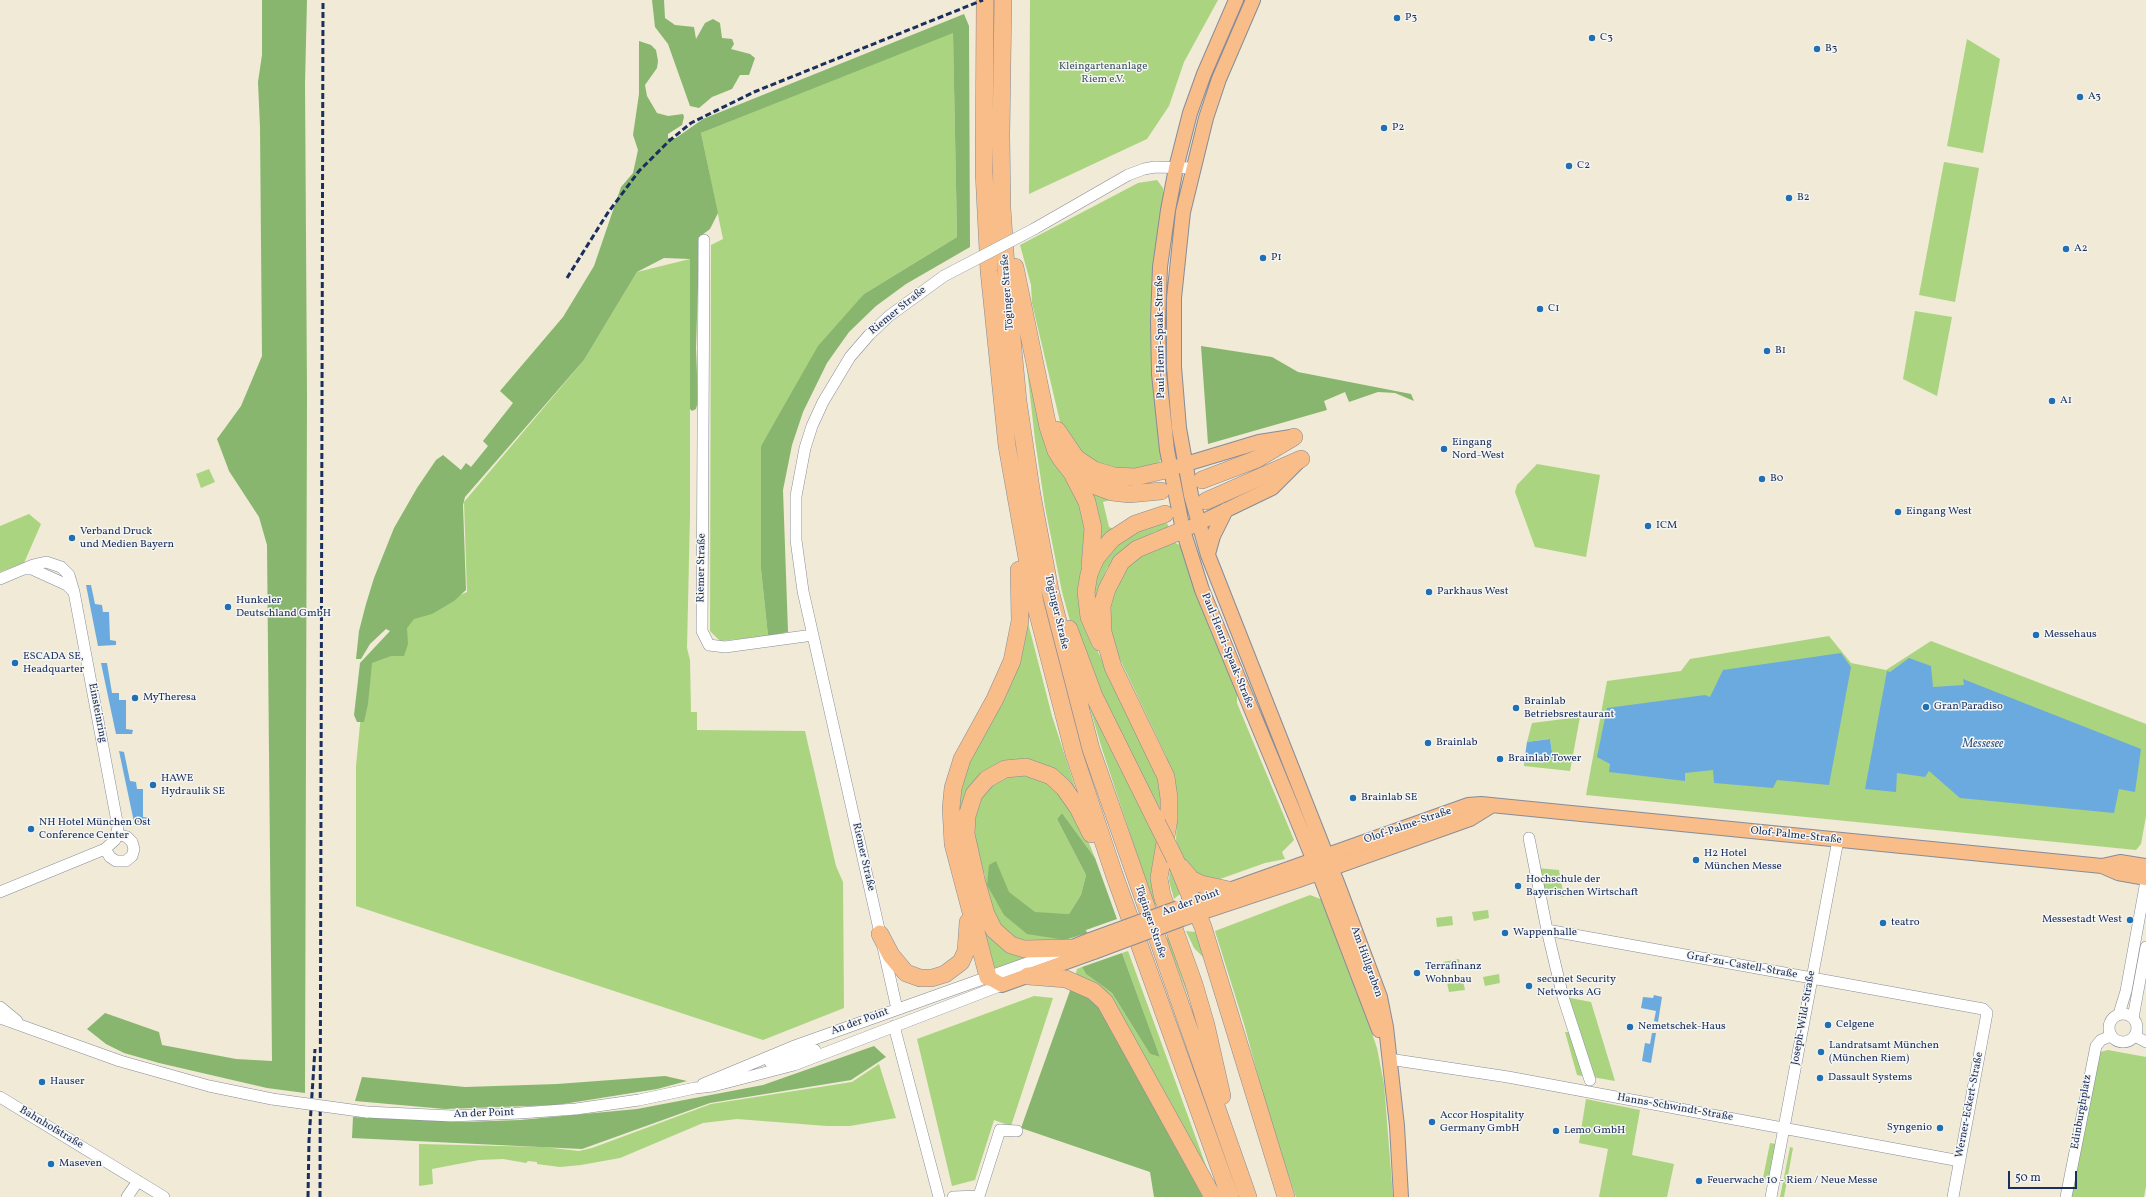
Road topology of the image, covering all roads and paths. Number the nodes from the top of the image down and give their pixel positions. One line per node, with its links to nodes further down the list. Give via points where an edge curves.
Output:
1 (985, 0): 19 (highway, Töginger Straße, via 984,172 989,270 1007,446)
2 (1003, 0): 7 (highway, Töginger Straße)
3 (1236, 0): 5 (main road, Paul-Henri-Spaak-Straße, via 1190,113)
4 (1254, 0): 6 (main road, Paul-Henri-Spaak-Straße, via 1219,79)
5 (1176, 168): 6 (street, Riemer Straße); 12 (main road, Paul-Henri-Spaak-Straße, via 1163,239 1159,298 1159,374); 25 (street, Riemer Straße, bridge, via 1150,168 1128,175 1034,229 944,276 913,297 869,335 850,357 836,378 812,426 796,496 795,523 801,578)
6 (1192, 168): 12 (main road, Paul-Henri-Spaak-Straße, via 1179,240 1174,298)
7 (1002, 208): 9 (highway); 24 (highway, Töginger Straße, via 1018,401 1032,496)
8 (704, 240): 25 (street, Riemer Straße, via 702,631 709,646 725,647)
9 (1044, 408): 12 (highway, via 1076,458 1094,470 1114,476 1135,477); 13 (highway, via 1056,451)
10 (1294, 437): 12 (main road, via 1259,442); 14 (highway, via 1257,459)
11 (1301, 459): 16 (highway); 17 (main road, via 1272,488)
12 (1178, 467): 20 (main road, Paul-Henri-Spaak-Straße)
13 (1072, 473): 15 (highway, via 1082,481 1112,492 1129,494); 22 (highway, via 1087,502 1092,528)
14 (1202, 480)
15 (1161, 491)
16 (1206, 501)
17 (1226, 510): 20 (main road); 21 (main road, via 1213,536)
18 (1165, 514): 22 (highway, via 1136,524 1112,539 1096,558)
19 (1019, 518): 40 (highway, Töginger Straße, via 1051,670 1074,754); 45 (highway, via 1020,621 1012,661 995,699 962,759 952,795 953,844)
20 (1191, 527): 21 (main road, Paul-Henri-Spaak-Straße); 27 (main road, Paul-Henri-Spaak-Straße, via 1202,590); 28 (highway, via 1137,549 1115,572 1102,606 1103,632)
21 (1208, 555): 26 (main road, Paul-Henri-Spaak-Straße)
22 (1089, 574): 28 (highway, via 1086,592 1089,617)
23 (0, 579): 30 (street, Einsteinring, via 46,562 61,567 69,575 118,818)
24 (1050, 590): 35 (highway, bridge, via 1064,617 1094,696); 74 (highway, Töginger Straße, via 1091,749 1177,998)
25 (813, 635): 48 (street, Riemer Straße)
26 (1242, 641): 27 (main road); 34 (main road, Paul-Henri-Spaak-Straße)
27 (1226, 647): 36 (main road, Paul-Henri-Spaak-Straße)
28 (1113, 667): 74 (highway, via 1166,777 1169,819 1159,878 1162,895 1206,1026)
29 (1491, 806): 32 (main road, Olof-Palme-Straße); 34 (main road, Olof-Palme-Straße, via 1468,805); 39 (main road, Olof-Palme-Straße, via 1470,819)
30 (117, 834): 33 (street, via 115,840); 33 (street, via 127,837 132,842 132,856 126,861 116,861)
31 (1529, 838): 47 (street)
32 (1838, 840): 37 (main road, Olof-Palme-Straße); 53 (street, Joseph-Wild-Straße)
33 (105, 849): 44 (street)
34 (1326, 855): 36 (main road, An der Point); 39 (main road, Paul-Henri-Spaak-Straße)
35 (1175, 859): 43 (highway, via 1191,879 1201,884); 46 (highway)
36 (1313, 859): 39 (main road, Paul-Henri-Spaak-Straße); 43 (main road, An der Point)
37 (2102, 866): 38 (main road, Olof-Palme-Straße, via 2120,862); 41 (main road, Olof-Palme-Straße, via 2118,873)
38 (2146, 866)
39 (1325, 871): 46 (main road, An der Point); 67 (main road, Am Hüllgraben, via 1380,997)
40 (1114, 874): 51 (highway, via 1099,854 1075,802 1051,776 1026,767 1011,767 992,775 974,794 967,816 966,834 982,903 990,923 1004,940 1017,947 1032,950); 83 (highway, Töginger Straße)
41 (2146, 878)
42 (2146, 881): 59 (street, via 2126,991)
43 (1229, 890): 46 (main road, An der Point)
44 (0, 892)
45 (968, 902): 48 (highway, via 966,951 961,962 945,974 928,978 906,973 891,955); 54 (highway)
46 (1187, 911): 49 (main road, An der Point, bridge); 85 (highway, via 1203,927)
47 (1547, 930): 53 (street, Graf-zu-Castell-Straße); 69 (street, via 1573,1030)
48 (880, 934): 56 (street, Riemer Straße)
49 (1092, 946): 51 (main road, An der Point); 52 (main road, An der Point)
50 (2146, 947): 61 (street)
51 (1070, 948): 54 (street, An der Point)
52 (1028, 976): 54 (main road, An der Point); 82 (highway, via 1066,979 1093,991 1105,1002)
53 (1812, 977): 58 (street, Graf-zu-Castell-Straße, via 1983,1010); 72 (street, Joseph-Wild-Straße)
54 (995, 981): 56 (street, An der Point); 57 (street, An der Point)
55 (0, 1007): 63 (street)
56 (901, 1010): 57 (street); 62 (street); 68 (street, An der Point, via 792,1047)
57 (926, 1013): 62 (street, An der Point)
58 (1987, 1013): 75 (street, Werner-Eckert-Straße)
59 (2118, 1014): 61 (street, via 2126,1014); 64 (street, via 2110,1023)
60 (0, 1018): 63 (street, An der Point)
61 (2133, 1018): 65 (street, via 2137,1025)
62 (894, 1026): 68 (street, An der Point, via 885,1023 814,1050); 70 (street, An der Point, via 794,1065 732,1082); 80 (street)
63 (24, 1027): 70 (street, An der Point, bridge, via 120,1061 209,1086 272,1099 366,1112 452,1116 520,1114 639,1100)
64 (2111, 1036): 65 (street, via 2122,1042); 89 (street, Edinburghplatz, via 2101,1040 2096,1046)
65 (2135, 1036): 66 (street)
66 (2146, 1042)
67 (1389, 1059): 72 (street, Hanns-Schwindt-Straße); 86 (main road, Am Hüllgraben, via 1397,1126)
68 (734, 1071): 70 (street, An der Point)
69 (1590, 1080)
70 (695, 1088)
71 (0, 1097): 76 (street, Bahnhofstraße)
72 (1784, 1127): 75 (street, Hanns-Schwindt-Straße); 87 (street, Joseph-Wild-Straße)
73 (1017, 1131): 77 (street, via 1000,1130)
74 (1232, 1147): 84 (highway, Töginger Straße)
75 (1960, 1161): 88 (street, Werner-Eckert-Straße)
76 (138, 1181): 78 (street); 79 (street, Bahnhofstraße)
77 (979, 1196): 81 (street)
78 (127, 1197)
79 (164, 1197)
80 (939, 1197)
81 (953, 1197)
82 (1213, 1197)
83 (1230, 1197)
84 (1248, 1197)
85 (1286, 1197)
86 (1401, 1197)
87 (1772, 1197)
88 (1953, 1197)
89 (2066, 1197)

